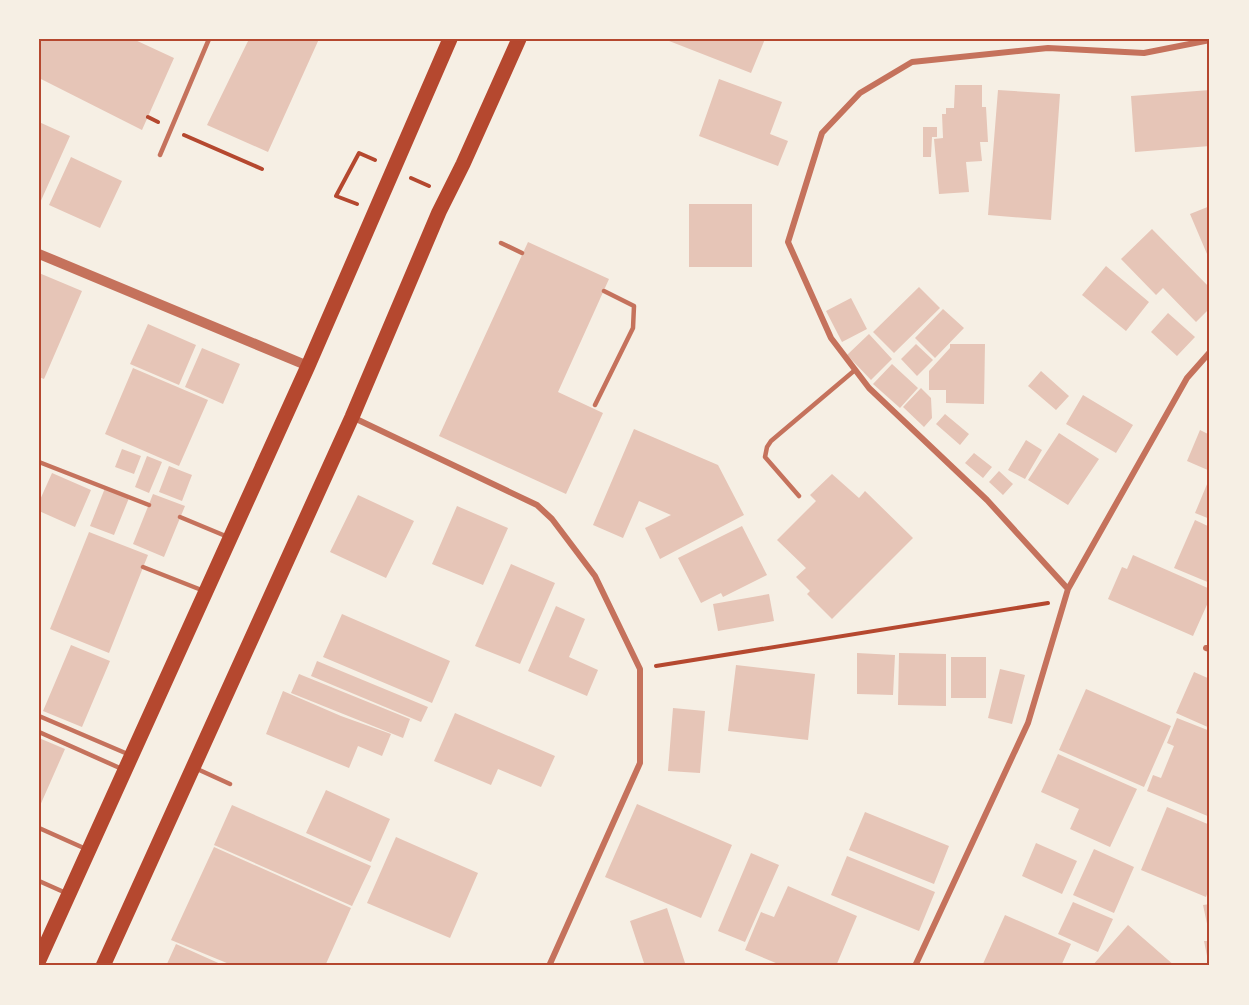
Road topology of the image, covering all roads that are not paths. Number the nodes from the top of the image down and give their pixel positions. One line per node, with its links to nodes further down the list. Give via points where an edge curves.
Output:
1 (209, 39): 5 (lane)
2 (450, 39): 11 (main road)
3 (519, 39): 14 (main road)
4 (1210, 40): 12 (street, via 1144,53 1048,48 912,62 860,93 822,133 788,242 831,338)
5 (160, 155)
6 (501, 243): 7 (lane)
7 (522, 253)
8 (39, 254): 11 (street)
9 (604, 291): 13 (lane, via 634,306 633,328)
10 (1210, 352): 21 (street, via 1186,378)
11 (308, 366): 19 (main road)
12 (855, 370): 16 (lane, via 767,447 765,457); 21 (street, via 868,388 987,500)
13 (595, 405)
14 (351, 417): 26 (main road); 36 (street, via 537,505 595,576 640,669 640,763)
15 (39, 462): 17 (lane)
16 (799, 496)
17 (149, 504)
18 (180, 517): 19 (lane)
19 (230, 538): 22 (main road)
20 (143, 567): 22 (lane)
21 (1068, 589): 37 (street, via 1028,723)
22 (206, 592): 25 (main road)
23 (39, 716): 25 (lane)
24 (39, 732): 27 (lane)
25 (132, 756): 27 (main road)
26 (193, 767): 28 (lane); 35 (main road)
27 (126, 770): 30 (main road)
28 (230, 784)
29 (39, 828): 30 (lane)
30 (88, 851): 32 (main road)
31 (39, 882): 32 (lane)
32 (68, 894): 33 (main road)
33 (43, 939): 34 (main road)
34 (39, 960)
35 (103, 966)
36 (549, 966)
37 (915, 966)

